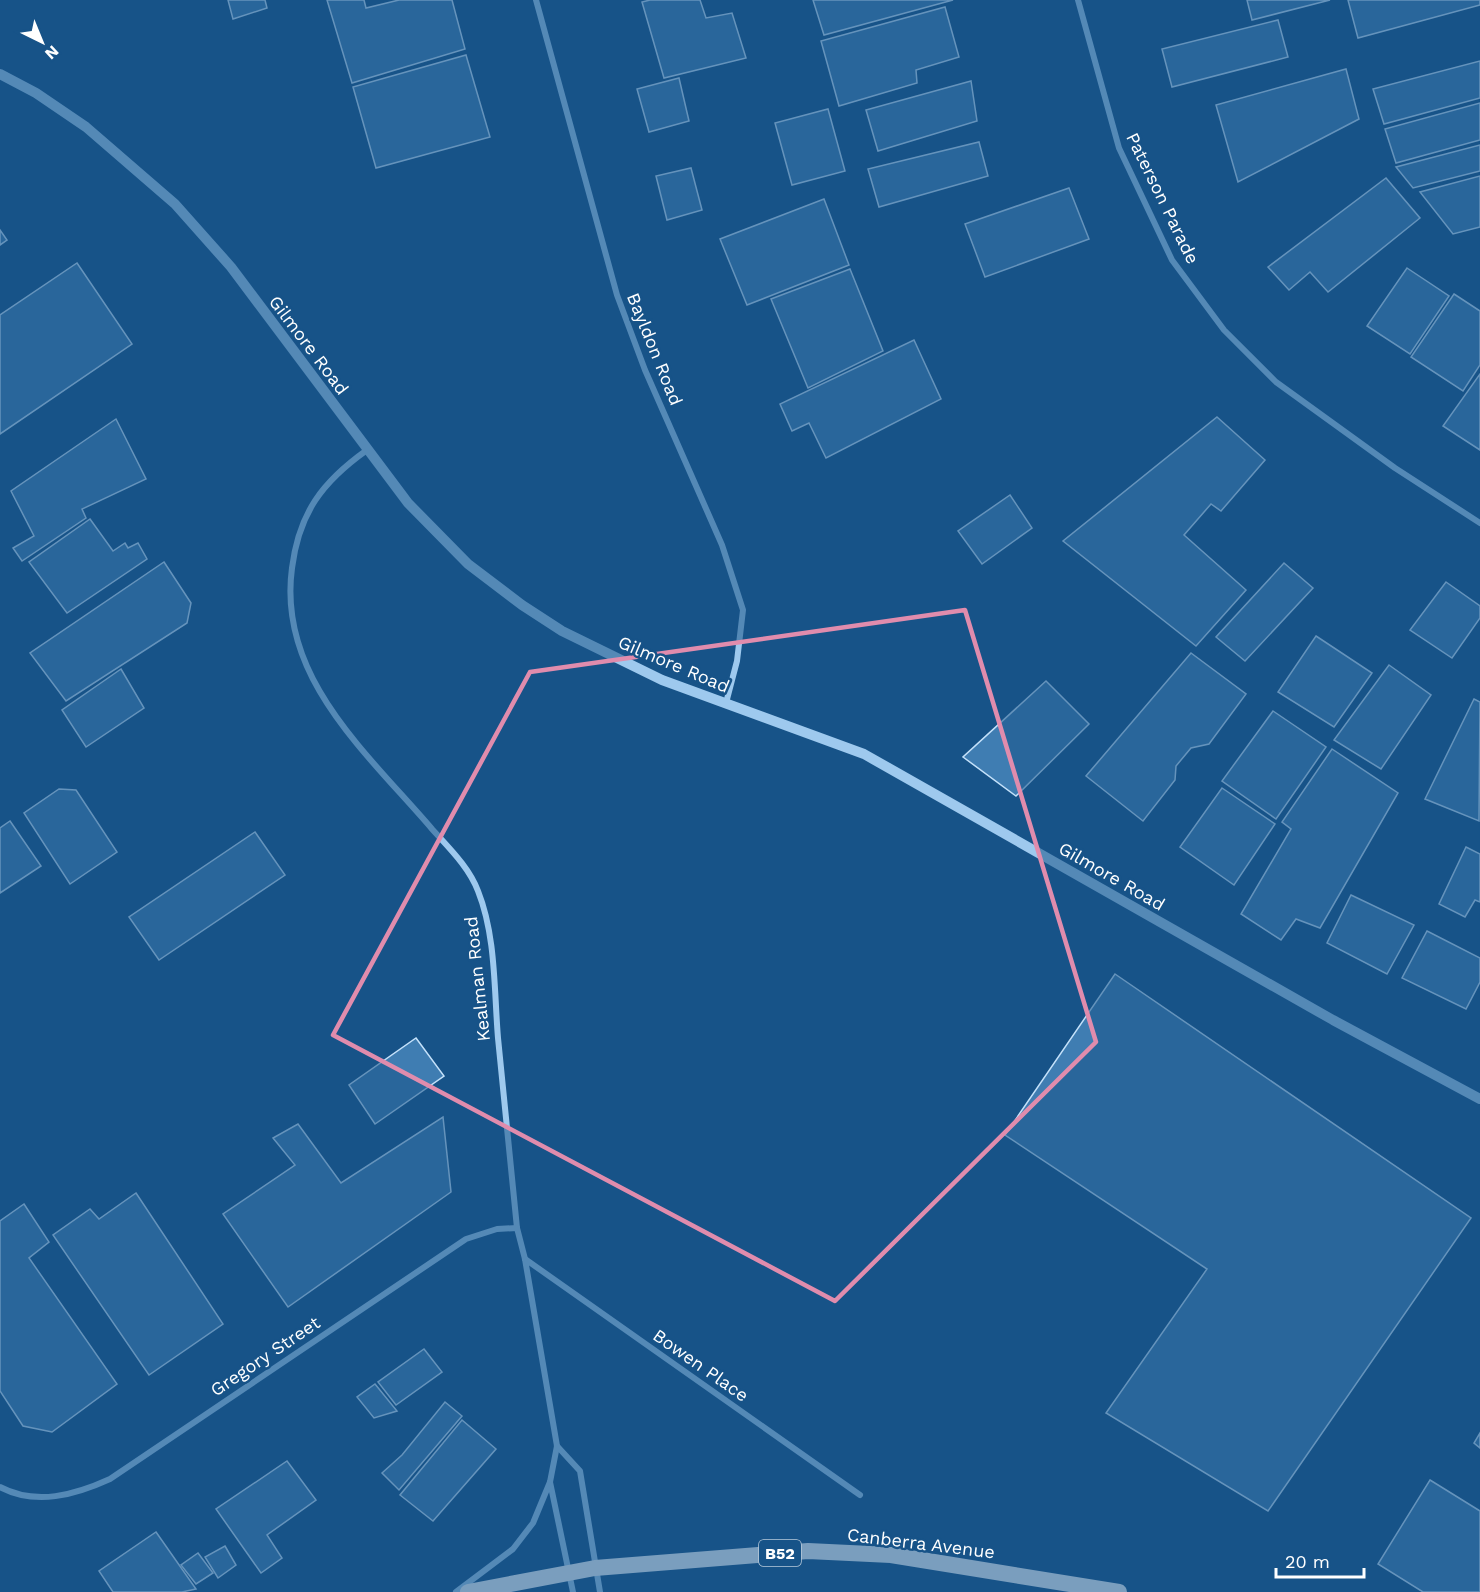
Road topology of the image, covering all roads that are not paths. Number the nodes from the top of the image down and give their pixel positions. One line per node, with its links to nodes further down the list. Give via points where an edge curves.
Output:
1 (536, 0): 6 (street, Bayldon Road, via 616,295 722,545 743,610 737,661)
2 (1078, 0): 5 (street, Paterson Parade, via 1119,148 1172,260 1224,330 1276,382 1395,468)
3 (0, 74): 4 (street, Gilmore Road, via 86,127 175,204 231,267)
4 (367, 450): 6 (street, Gilmore Road, via 426,524 506,593 562,631 602,652); 8 (street, Kealman Road, via 327,483 307,512 299,531 290,579 292,627 305,668 327,705 459,859 477,887 488,928)
5 (1480, 523)
6 (726, 704): 7 (street, Gilmore Road, via 864,754)
7 (1480, 1099)
8 (517, 1228): 9 (street, Kealman Road); 12 (street, Gregory Street, via 497,1229 460,1243 110,1479 68,1496 26,1496)
9 (525, 1259): 10 (street, Kealman Road); 13 (street, Bowen Place)
10 (557, 1446): 11 (street, Kealman Road); 14 (street, via 580,1471)
11 (550, 1482): 15 (street, Kealman Road); 16 (street, Kealman Road, via 533,1523 513,1549)
12 (0, 1487)
13 (860, 1495)
14 (595, 1568): 15 (highway, Canberra Avenue / B52); 19 (street); 20 (highway, Canberra Avenue / B52, via 808,1551 891,1555)
15 (571, 1572): 17 (highway, Canberra Avenue / B52); 18 (street, Kealman Road)
16 (456, 1592)
17 (468, 1592)
18 (573, 1592)
19 (600, 1592)
20 (1119, 1592)

